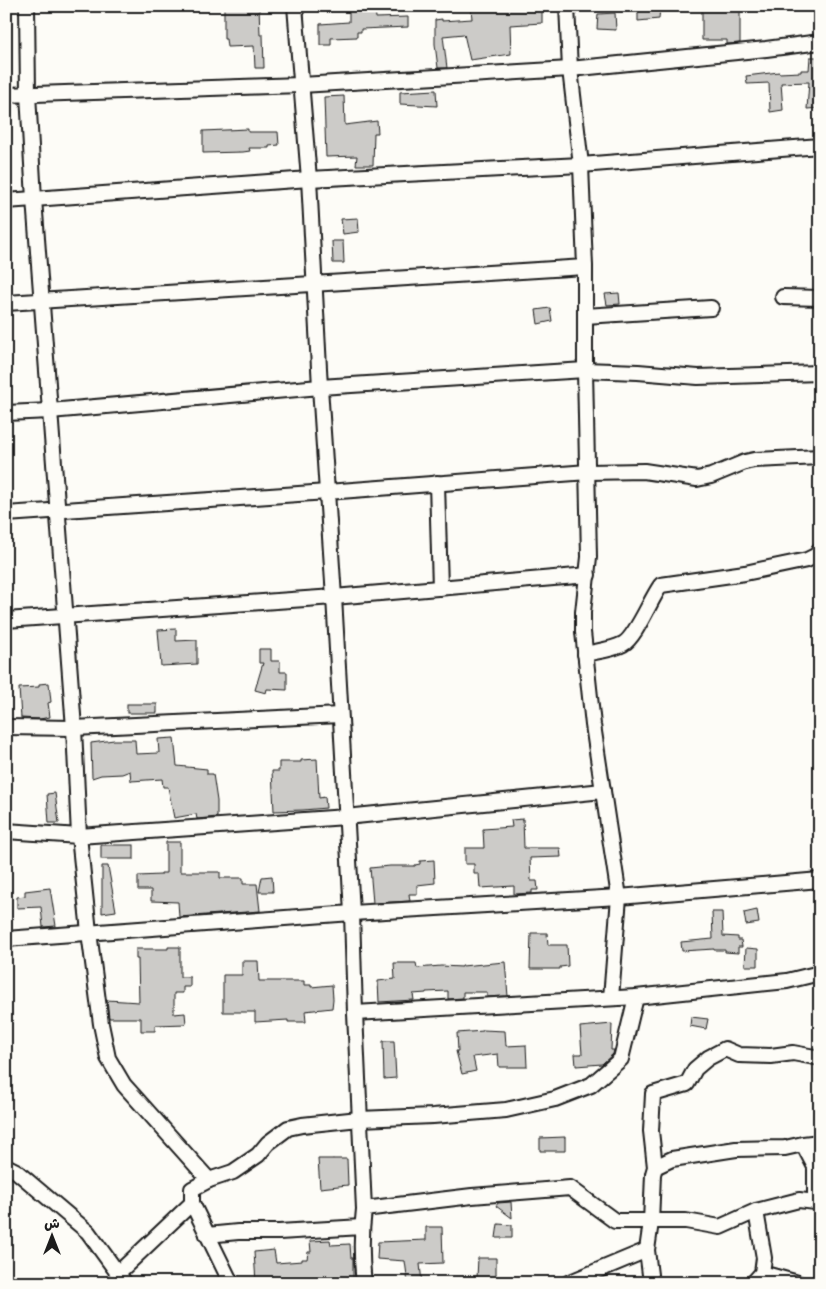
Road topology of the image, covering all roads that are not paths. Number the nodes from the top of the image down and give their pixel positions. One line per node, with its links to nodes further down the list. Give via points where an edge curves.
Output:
1 (27, 6): 7 (street)
2 (296, 6): 6 (street)
3 (567, 6): 5 (street)
4 (820, 42): 5 (street)
5 (570, 69): 6 (street); 10 (street)
6 (301, 85): 7 (street); 11 (street)
7 (28, 94): 8 (street); 12 (street)
8 (6, 96)
9 (820, 146): 10 (street)
10 (581, 165): 11 (street); 14 (street)
11 (309, 179): 12 (street); 15 (street)
12 (34, 199): 13 (street); 18 (street)
13 (6, 201)
14 (585, 267): 15 (street); 21 (street)
15 (315, 284): 18 (street); 24 (street)
16 (783, 297): 17 (street)
17 (820, 298)
18 (42, 302): 19 (street); 25 (street)
19 (6, 303)
20 (711, 308): 21 (street)
21 (585, 316): 22 (street)
22 (585, 370): 23 (street, via 698,377); 24 (street); 28 (street)
23 (820, 373)
24 (320, 387): 25 (street); 30 (street)
25 (50, 411): 26 (street); 31 (street)
26 (6, 413)
27 (820, 457): 28 (street, via 754,460 697,479 644,471)
28 (588, 472): 29 (street); 34 (street)
29 (438, 483): 30 (street); 35 (street)
30 (327, 492): 31 (street); 36 (street)
31 (57, 510): 32 (street); 37 (street)
32 (6, 514)
33 (820, 549): 39 (street, via 818,555 806,560 661,585 625,643)
34 (588, 575): 35 (street); 39 (street, via 583,612)
35 (440, 588): 36 (street)
36 (334, 597): 37 (street); 40 (street)
37 (65, 616): 38 (street); 42 (street)
38 (6, 620)
39 (585, 654): 43 (street)
40 (340, 715): 42 (street); 44 (street)
41 (6, 727): 42 (street)
42 (74, 728): 46 (street)
43 (603, 791): 44 (street); 48 (street)
44 (346, 817): 46 (street); 49 (street)
45 (6, 831): 46 (street)
46 (79, 836): 50 (street)
47 (820, 880): 48 (street)
48 (619, 897): 49 (street); 54 (street)
49 (352, 913): 50 (street); 55 (street)
50 (89, 932): 51 (street); 62 (street, via 108,1058 124,1085)
51 (6, 939)
52 (820, 973): 53 (street, via 787,981)
53 (636, 997): 54 (street); 57 (street, via 621,1059 591,1085 555,1099 506,1110)
54 (611, 998): 55 (street)
55 (355, 1013): 57 (street)
56 (820, 1058): 61 (street, via 793,1053 739,1055 725,1049 695,1069 687,1084 653,1094 651,1132)
57 (359, 1119): 62 (street, via 288,1128 233,1172); 65 (street)
58 (820, 1142): 59 (street)
59 (804, 1144): 61 (street, via 785,1148 736,1149 672,1160); 63 (street, via 815,1167)
60 (6, 1166): 71 (street, via 88,1232)
61 (655, 1168): 67 (street)
62 (209, 1180): 64 (street, via 192,1189)
63 (817, 1201): 66 (street, via 798,1200)
64 (192, 1203): 69 (street); 71 (street)
65 (364, 1209): 67 (street, via 570,1188 615,1221); 68 (street)
66 (756, 1211): 67 (street, via 720,1227 686,1221); 72 (street, via 764,1258)
67 (650, 1222): 70 (street)
68 (362, 1227): 69 (street); 74 (street)
69 (207, 1235): 73 (street)
70 (648, 1250): 75 (street); 76 (street)
71 (121, 1278)
72 (758, 1278): 77 (street)
73 (231, 1283)
74 (364, 1283)
75 (568, 1283)
76 (651, 1283)
77 (798, 1283)

